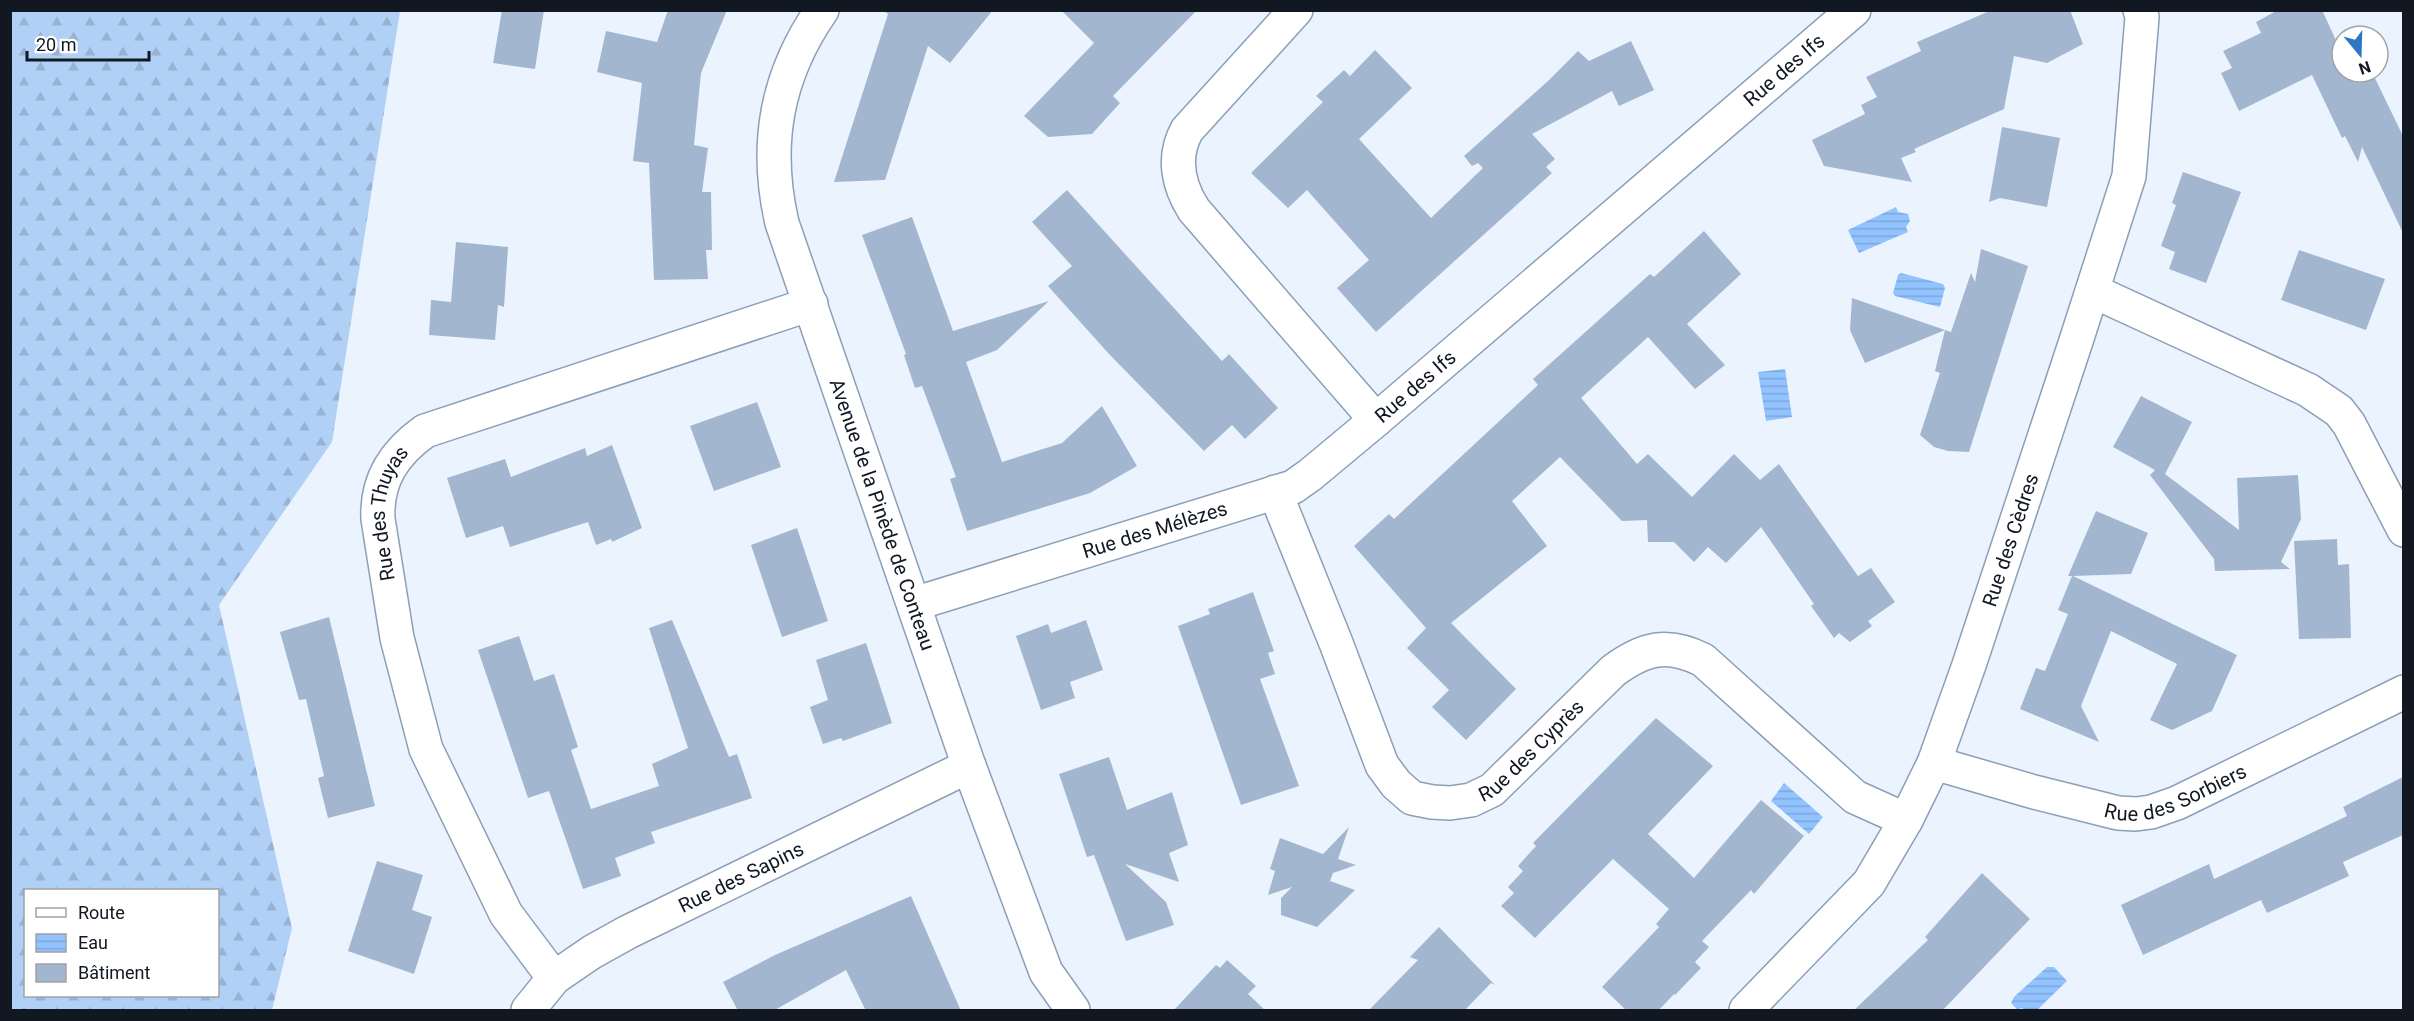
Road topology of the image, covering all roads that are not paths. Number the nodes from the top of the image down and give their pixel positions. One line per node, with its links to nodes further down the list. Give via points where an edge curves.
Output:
1 (822, 10): 6 (street, Avenue de la Pinède de Conteau, via 785,80 779,100 776,142 777,200)
2 (1296, 10): 7 (street, Rue des Ifs, via 1188,130 1180,143 1179,176 1194,210)
3 (1854, 10): 7 (street, Rue des Ifs)
4 (2140, 10): 5 (street, Rue des Cèdres, via 2129,176)
5 (2093, 291): 9 (street, via 2308,390 2339,411 2359,441); 12 (street, Rue des Cèdres)
6 (811, 304): 10 (street, Avenue de la Pinède de Conteau); 15 (street, Rue des Thuyas, via 425,431 396,456 380,488 378,519 397,638 426,749 506,914)
7 (1376, 420): 8 (street, Rue des Mélèzes, via 1310,475 1293,487)
8 (1275, 492): 10 (street, Rue des Mélèzes); 14 (street, Rue des Cyprès, via 1382,765 1412,798 1450,803 1471,800 1492,790 1613,671 1629,659 1666,648 1684,650 1703,660 1855,797)
9 (2403, 530)
10 (914, 604): 13 (street, Avenue de la Pinède de Conteau)
11 (2403, 692): 12 (street, Rue des Sorbiers, via 2177,803 2136,814 2034,792)
12 (1934, 762): 14 (street, Rue des Cèdres)
13 (969, 766): 15 (street, Rue des Sapins, via 628,932); 17 (street, Avenue de la Pinède de Conteau, via 1046,972)
14 (1906, 820): 18 (street, Rue des Cèdres, via 1869,883)
15 (554, 978): 16 (street, Rue des Sapins)
16 (528, 1011)
17 (1073, 1011)
18 (1746, 1011)

